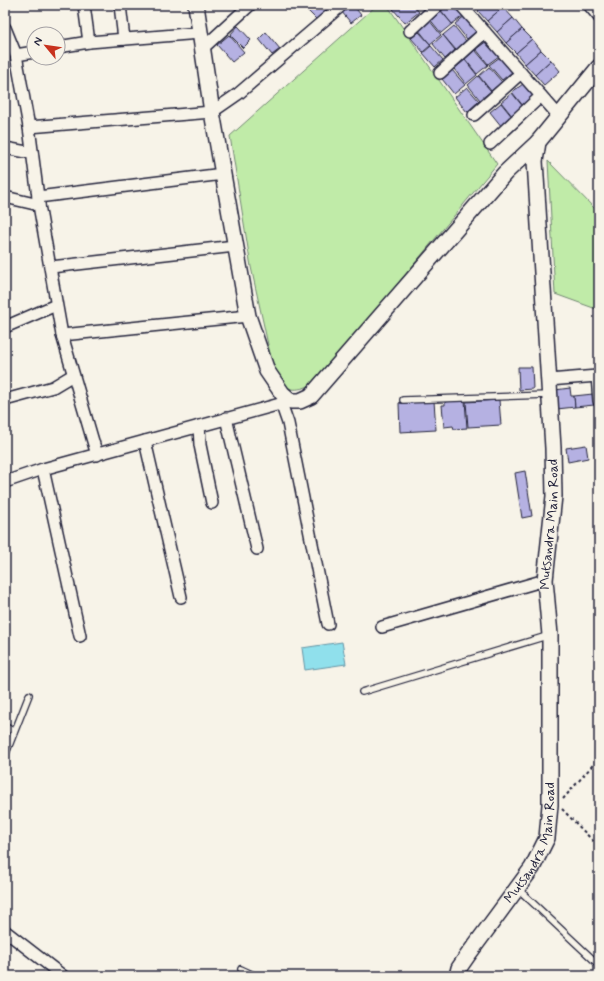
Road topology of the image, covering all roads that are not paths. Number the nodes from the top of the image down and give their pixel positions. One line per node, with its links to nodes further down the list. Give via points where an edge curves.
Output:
1 (84, 5): 15 (street)
2 (120, 5): 14 (street)
3 (196, 5): 13 (street)
4 (250, 5): 17 (street)
5 (342, 5): 24 (street, via 238,94)
6 (438, 5): 11 (street)
7 (461, 5): 12 (street)
8 (589, 5): 9 (street)
9 (599, 17)
10 (5, 28): 19 (street)
11 (410, 31)
12 (485, 32): 21 (street); 22 (street)
13 (200, 33): 14 (street); 17 (street)
14 (124, 39): 15 (street)
15 (89, 42): 16 (street)
16 (66, 46)
17 (203, 48): 24 (street)
18 (26, 54): 19 (street)
19 (16, 56): 27 (street)
20 (599, 67): 26 (street)
21 (440, 73)
22 (521, 73): 23 (street); 25 (street)
23 (541, 96): 26 (street); 29 (street)
24 (212, 112): 27 (street); 32 (street)
25 (474, 115)
26 (559, 116): 28 (street)
27 (29, 127): 31 (street)
28 (538, 142): 43 (street, Mutsandra Main Road, via 536,161); 47 (street, via 506,174 311,396 300,401)
29 (490, 144)
30 (5, 148): 31 (street)
31 (32, 153): 34 (street)
32 (224, 174): 34 (street); 35 (street)
33 (5, 197): 34 (street)
34 (39, 201): 36 (street)
35 (235, 246): 36 (street); 38 (street)
36 (51, 267): 37 (street)
37 (56, 305): 39 (street); 40 (street)
38 (248, 316): 40 (street); 47 (street, via 267,371)
39 (5, 326)
40 (62, 335): 41 (street)
41 (73, 375): 44 (street, via 53,387); 51 (street)
42 (598, 375): 43 (street); 46 (street)
43 (549, 388): 45 (lane); 56 (street, Mutsandra Main Road, via 554,496)
44 (5, 400)
45 (403, 400)
46 (599, 401)
47 (286, 402): 48 (street); 58 (street)
48 (226, 418): 49 (street); 55 (street)
49 (199, 426): 50 (street); 54 (street, via 200,445)
50 (145, 441): 51 (street); 57 (street)
51 (98, 455): 52 (street)
52 (43, 469): 53 (street); 61 (street)
53 (5, 482)
54 (212, 503)
55 (257, 549)
56 (545, 580): 59 (street); 60 (street, Mutsandra Main Road)
57 (181, 597)
58 (328, 624)
59 (382, 626)
60 (550, 635): 62 (lane); 67 (street, Mutsandra Main Road, via 553,808 547,838 532,868)
61 (80, 636)
62 (362, 692)
63 (29, 695): 65 (lane)
64 (5, 726): 65 (lane)
65 (14, 732): 66 (lane)
66 (5, 756)
67 (517, 888): 69 (lane); 73 (street, Mutsandra Main Road, via 459,968)
68 (5, 931): 71 (street)
69 (599, 965)
70 (241, 969): 72 (lane)
71 (63, 976)
72 (256, 976)
73 (457, 976)

